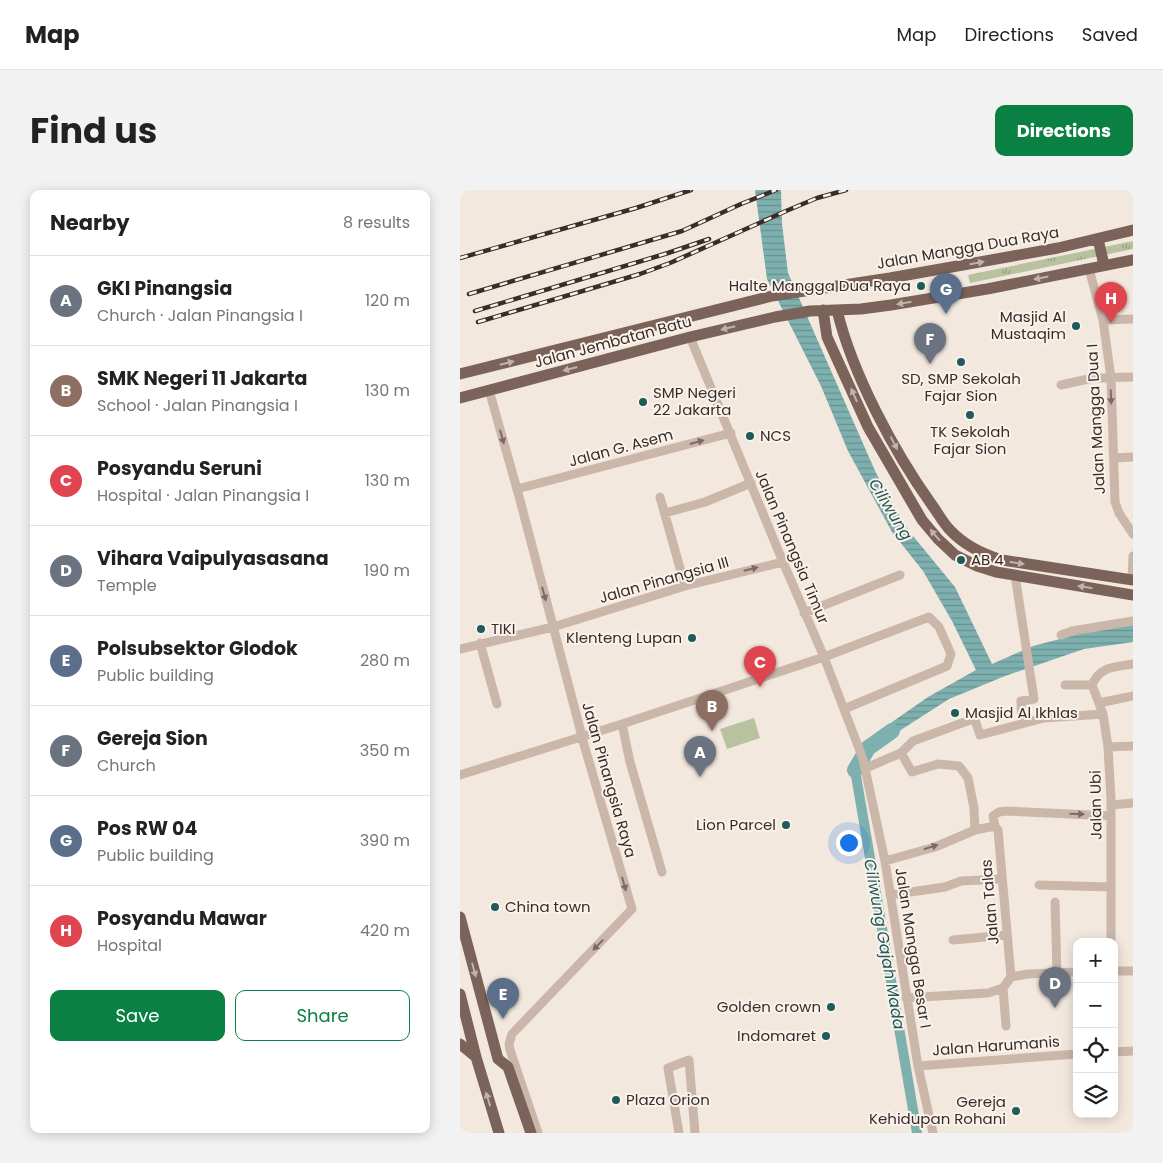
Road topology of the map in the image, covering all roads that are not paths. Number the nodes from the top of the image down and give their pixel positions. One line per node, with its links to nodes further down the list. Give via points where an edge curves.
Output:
1 (1133, 230): 2 (main road, Jalan Mangga Dua Raya)
2 (1098, 239): 4 (main road); 6 (main road, Jalan Mangga Dua Raya, one-way to 2, via 890,278)
3 (1133, 260): 4 (main road)
4 (1104, 266): 5 (main road)
5 (1089, 269): 8 (main road, one-way to 8, via 891,305); 10 (street, Jalan Mangga Dua I)
6 (772, 296): 12 (main road, Jalan Jembatan Batu, one-way to 6)
7 (823, 310): 8 (main road); 11 (main road, Jalan Jembatan Batu, one-way to 11, via 775,317); 19 (main road, one-way to 7, via 827,337)
8 (837, 310): 18 (main road, via 844,338)
9 (1133, 319): 10 (street)
10 (1103, 320): 14 (street, Jalan Mangga Dua I)
11 (690, 337): 16 (main road, Jalan Jembatan Batu, one-way to 16); 20 (street, Jalan Pinangsia Timur)
12 (460, 374)
13 (1133, 377): 14 (street)
14 (1111, 378): 15 (street); 22 (street, Jalan Mangga Dua I, one-way to 22)
15 (1061, 385)
16 (489, 390): 17 (main road, Jalan Jembatan Batu); 24 (street, Jalan Pinangsia Raya, one-way to 24)
17 (460, 398)
18 (882, 422): 19 (main road); 32 (main road, one-way to 32, via 916,483 949,529 965,543 985,555 1002,560)
19 (868, 427): 31 (main road, one-way to 19, via 977,566 955,555 938,539 922,520)
20 (731, 433): 23 (street, Jalan Pinangsia Timur); 24 (street, Jalan G. Asem, one-way to 20)
21 (1133, 457): 22 (street)
22 (1114, 458): 27 (street, Jalan Mangga Dua I, via 1115,502)
23 (750, 483): 26 (street, via 705,502); 29 (street, Jalan Pinangsia Timur)
24 (517, 489): 37 (street, Jalan Pinangsia Raya, one-way to 37)
25 (660, 497): 26 (street)
26 (665, 513): 33 (street)
27 (1133, 534)
28 (1133, 556): 32 (street)
29 (783, 562): 33 (street, Jalan Pinangsia III, one-way to 29); 35 (street, Jalan Pinangsia Timur)
30 (900, 575): 35 (street)
31 (1015, 575): 34 (main road, one-way to 31); 50 (street, via 1034,699 1021,701)
32 (1132, 580)
33 (685, 586): 37 (street, Jalan Pinangsia III)
34 (1133, 595)
35 (804, 613): 41 (street, Jalan Pinangsia Timur)
36 (1133, 621): 38 (street, via 1072,630)
37 (553, 627): 39 (street, Jalan Pinangsia III); 52 (street, Jalan Pinangsia Raya)
38 (1061, 635)
39 (480, 643): 40 (street, Jalan Pinangsia III); 47 (street)
40 (460, 649)
41 (824, 657): 48 (street, Jalan Pinangsia Timur); 48 (street, via 929,617 939,626 951,654 947,666); 51 (street)
42 (1133, 664): 44 (street, via 1099,673)
43 (1065, 685): 44 (street)
44 (1092, 685): 46 (street, Jalan Ubi)
45 (1133, 696): 46 (street)
46 (1099, 703): 49 (street, Jalan Ubi)
47 (497, 704)
48 (844, 709): 56 (street, Jalan Pinangsia Timur)
49 (1103, 714): 50 (street, via 1044,718); 54 (street, Jalan Ubi)
50 (1022, 723): 55 (street, via 980,735 973,719 913,741)
51 (622, 724): 52 (street); 64 (street)
52 (582, 736): 57 (street); 92 (street, Jalan Pinangsia Raya, one-way to 92, via 632,909 512,1034 510,1050)
53 (1133, 746): 54 (street)
54 (1108, 748): 59 (street, Jalan Ubi)
55 (901, 753): 56 (street); 62 (street, via 912,772 938,764 959,766 968,778)
56 (865, 763): 63 (street, Jalan Mangga Besar I)
57 (460, 775)
58 (1133, 803): 59 (street)
59 (1111, 805): 60 (street, Jalan Ubi)
60 (1111, 816): 61 (street, one-way to 60, via 993,816 1006,811); 67 (street, Jalan Ubi)
61 (995, 826): 62 (street); 65 (street, Jalan Talas)
62 (975, 830): 63 (street, one-way to 62, via 935,847)
63 (885, 861): 68 (street, Jalan Mangga Besar I)
64 (662, 872)
65 (1002, 879): 68 (street, via 960,881 945,887); 71 (street, Jalan Talas)
66 (1039, 885): 67 (street)
67 (1111, 887): 72 (street, Jalan Ubi)
68 (890, 895): 81 (street, Jalan Mangga Besar I)
69 (1055, 902): 77 (street)
70 (460, 917): 87 (main road, one-way to 87)
71 (1006, 935): 73 (street); 78 (street, Jalan Talas)
72 (1111, 938)
73 (953, 940)
74 (1118, 971): 75 (street)
75 (1133, 971)
76 (1073, 972): 77 (street)
77 (1057, 973): 78 (street)
78 (1010, 977): 79 (street)
79 (1003, 988): 81 (street, via 988,993); 82 (street)
80 (460, 994): 88 (main road)
81 (906, 998): 89 (street, Jalan Mangga Besar I)
82 (1006, 1026)
83 (460, 1044): 88 (main road)
84 (1133, 1050): 85 (street)
85 (1118, 1052)
86 (1073, 1054): 89 (street, Jalan Harumanis)
87 (498, 1059): 88 (main road); 91 (main road, via 508,1067)
88 (477, 1061): 90 (main road, one-way to 88)
89 (918, 1066): 95 (street, Jalan Mangga Besar I)
90 (499, 1133)
91 (531, 1133)
92 (538, 1133)
93 (678, 1133): 94 (street, via 668,1068 689,1060)
94 (695, 1133)
95 (933, 1133)

